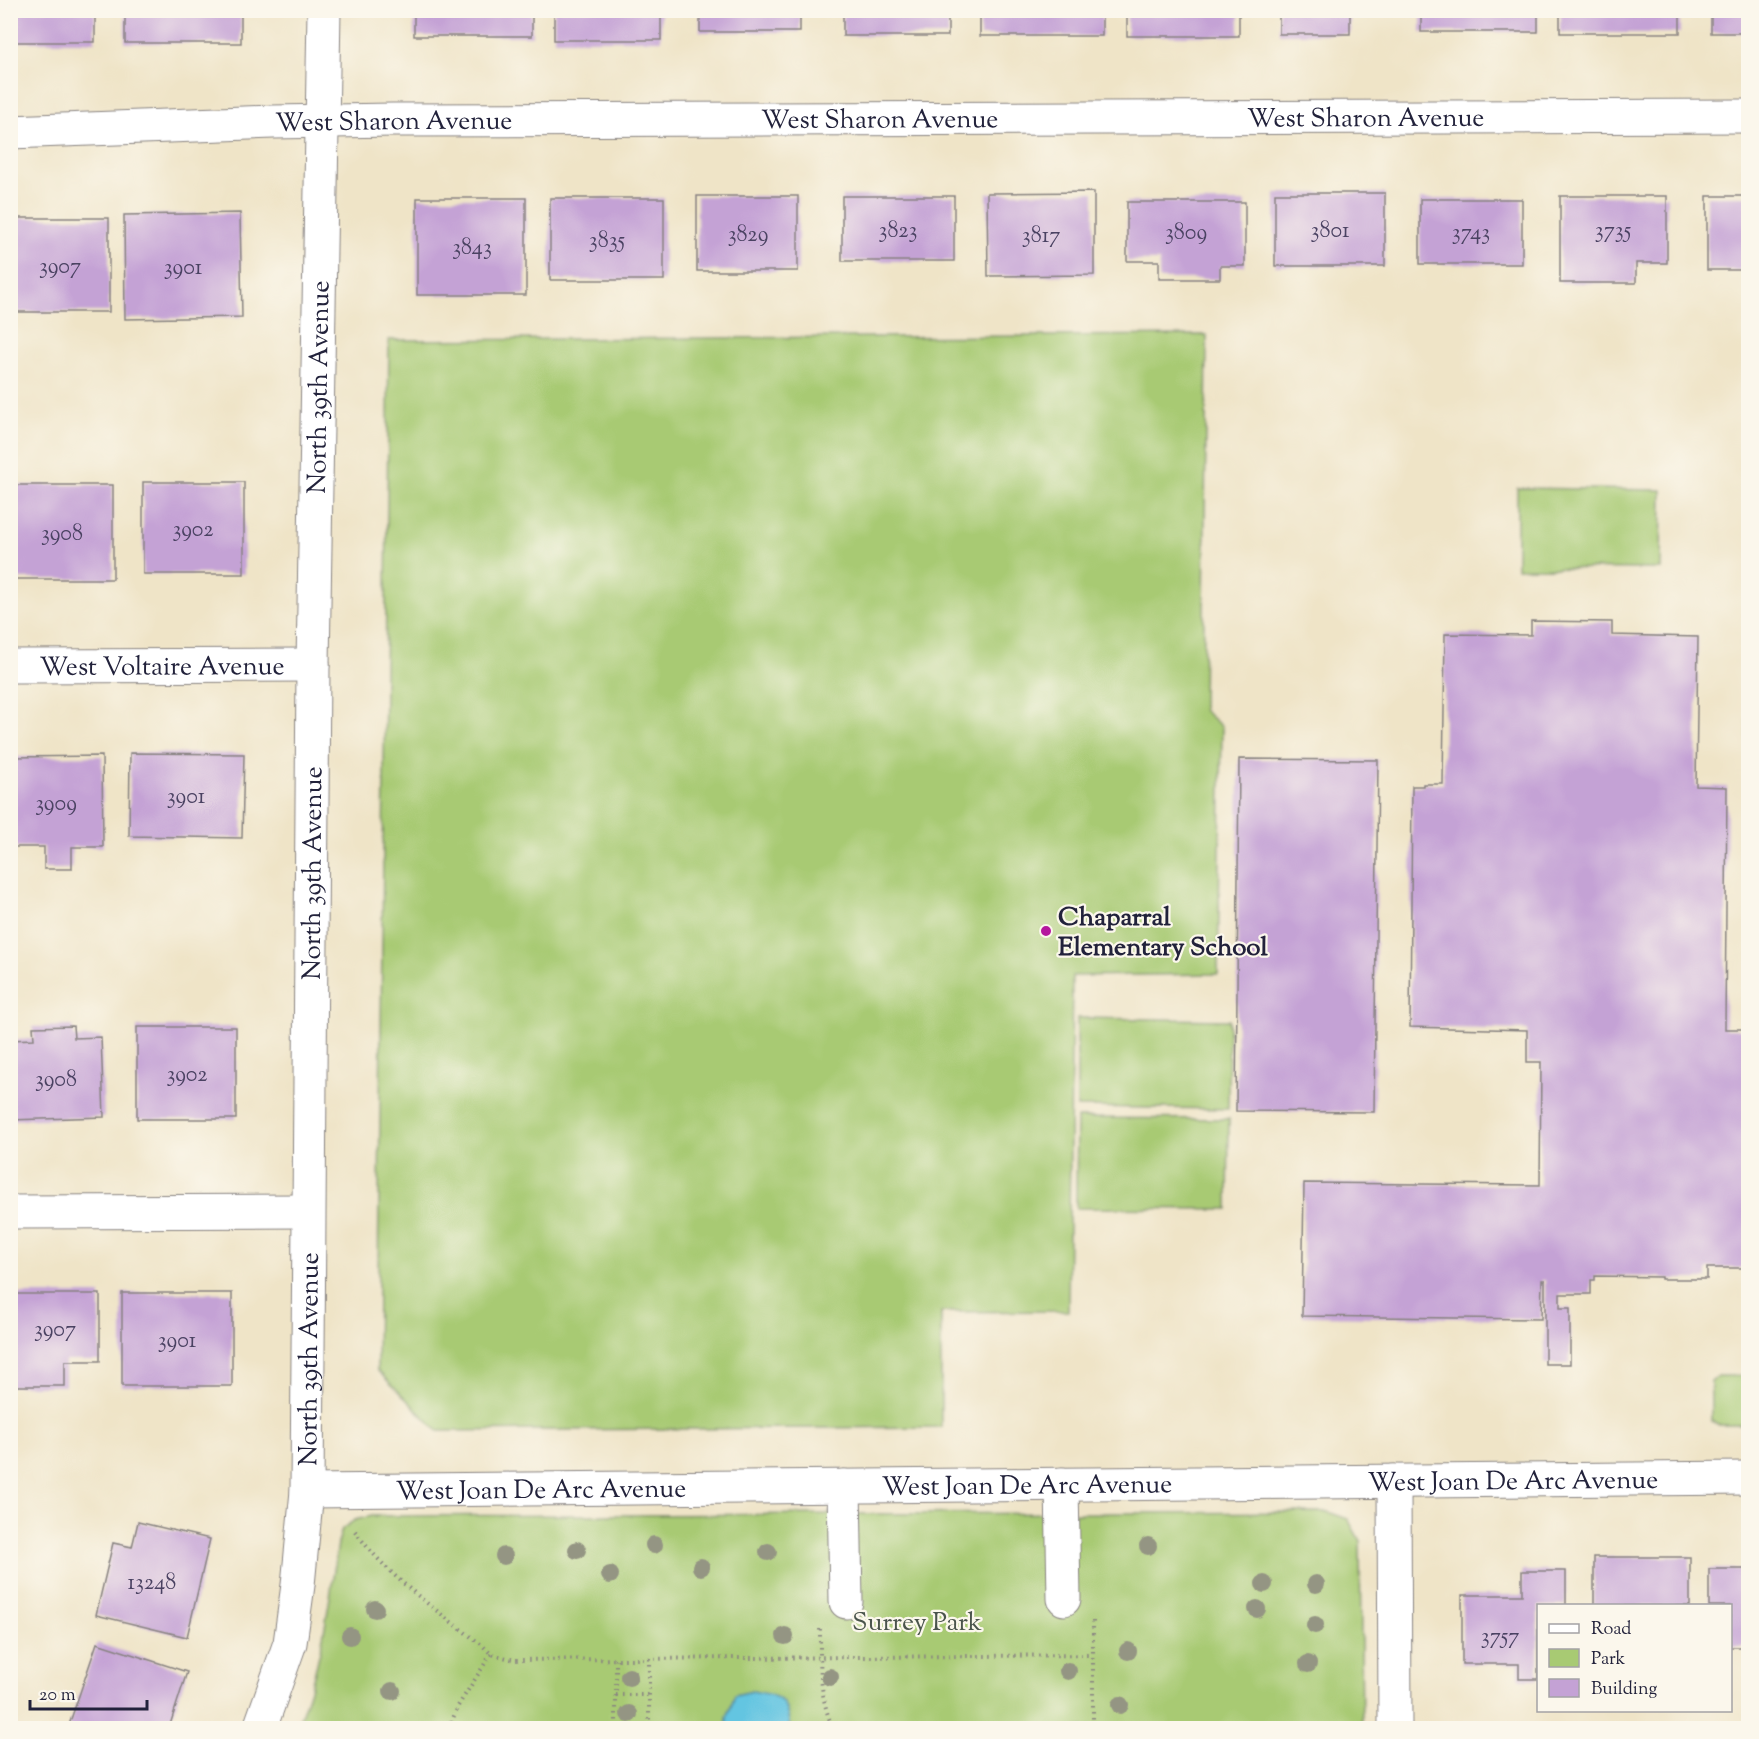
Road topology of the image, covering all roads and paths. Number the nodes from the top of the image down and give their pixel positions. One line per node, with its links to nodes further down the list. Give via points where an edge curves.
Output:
1 (324, 10): 3 (street, North 39th Avenue)
2 (1749, 116): 3 (street, West Sharon Avenue)
3 (323, 121): 4 (street, West Sharon Avenue); 5 (street, North 39th Avenue)
4 (10, 132)
5 (313, 665): 6 (street, West Voltaire Avenue); 7 (street, North 39th Avenue)
6 (10, 666)
7 (308, 1211): 8 (street); 13 (street, North 39th Avenue)
8 (10, 1212)
9 (1749, 1478): 10 (street, West Joan De Arc Avenue)
10 (1394, 1481): 11 (street, West Joan De Arc Avenue); 27 (street)
11 (1062, 1484): 12 (street, West Joan De Arc Avenue); 15 (street)
12 (844, 1486): 13 (street, West Joan De Arc Avenue); 16 (street)
13 (307, 1491): 23 (street, North 39th Avenue, via 290,1643)
14 (355, 1531): 17 (path, via 405,1586)
15 (1064, 1599)
16 (846, 1602)
17 (490, 1654): 20 (path, via 515,1660); 24 (path)
18 (1092, 1655): 19 (path)
19 (650, 1658): 20 (path); 22 (path)
20 (616, 1659): 21 (path)
21 (616, 1695): 22 (path); 25 (path)
22 (650, 1695): 26 (path)
23 (260, 1728)
24 (449, 1728)
25 (616, 1728)
26 (650, 1728)
27 (1395, 1728)

